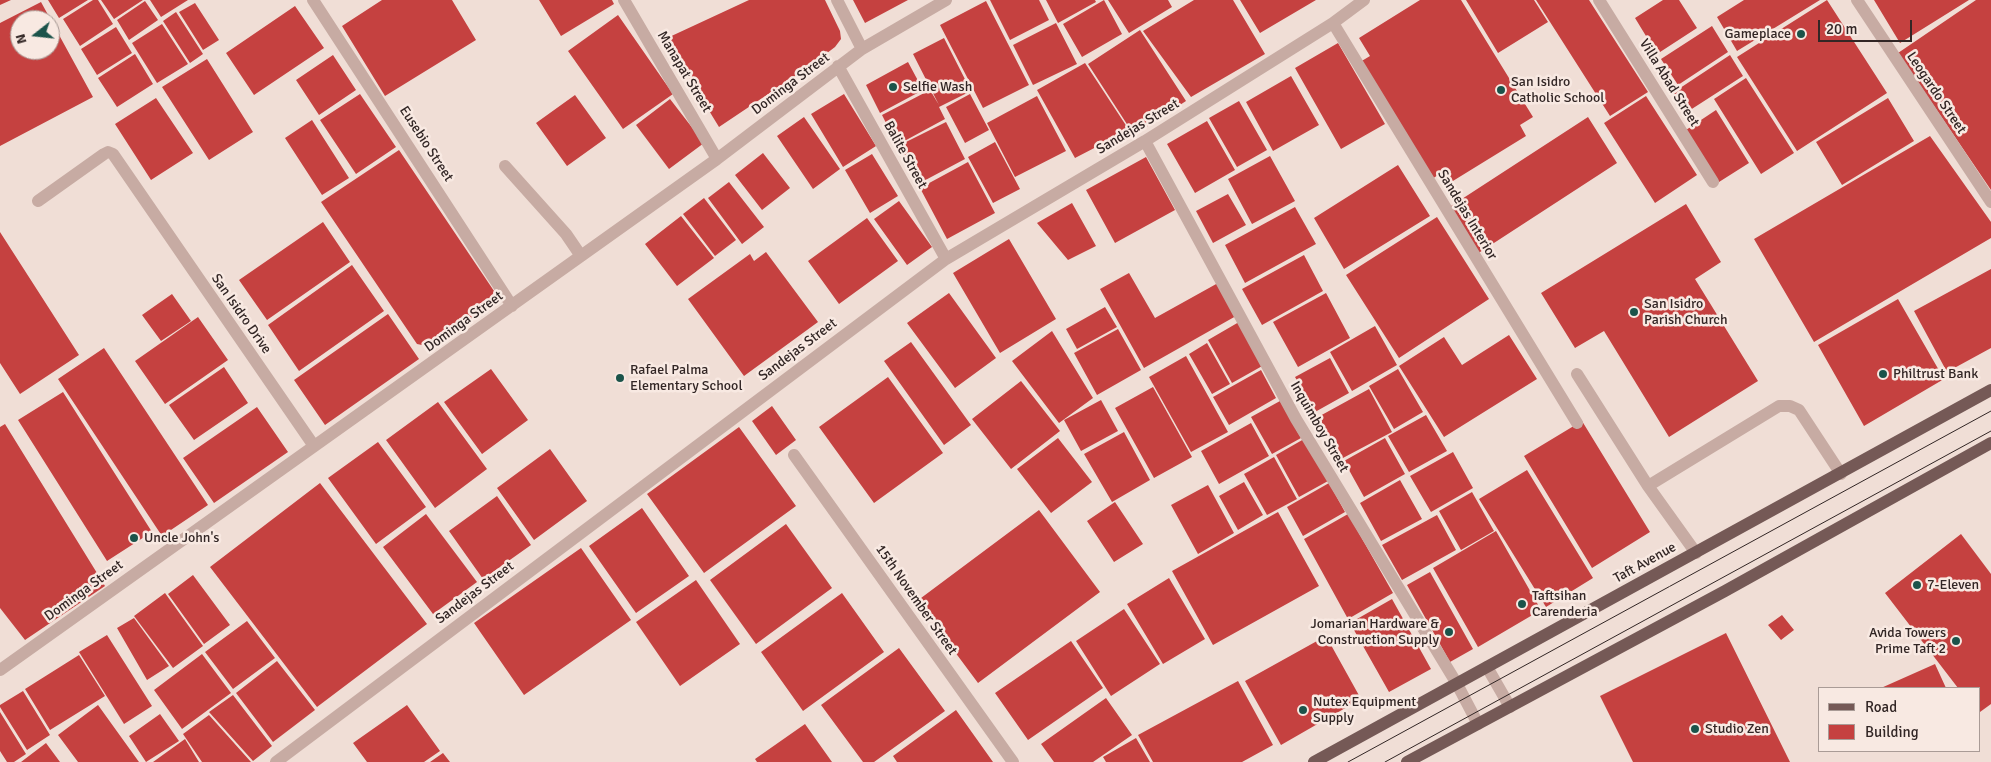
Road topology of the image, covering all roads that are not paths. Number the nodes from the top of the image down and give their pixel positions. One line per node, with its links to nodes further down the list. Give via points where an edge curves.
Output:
1 (313, 0): 19 (street, Eusebio Street)
2 (624, 0): 12 (street, Manapat Street)
3 (837, 0): 9 (street)
4 (946, 0): 9 (street, Dominga Street)
5 (1364, 0): 8 (street, Sandejas Street)
6 (1599, 0): 14 (street, Villa Abad Street)
7 (1857, 0): 16 (street, Leogardo Street)
8 (1332, 23): 11 (street, Sandejas Street); 22 (street, Sandejas Interior)
9 (862, 48): 10 (street, Dominga Street)
10 (838, 66): 12 (street, Dominga Street); 18 (street, Balite Street)
11 (1145, 141): 18 (street, Sandejas Street); 31 (street, Inquimboy Street, via 1296,419)
12 (718, 159): 17 (street, Dominga Street)
13 (505, 166): 17 (street, via 566,234)
14 (1713, 182)
15 (38, 201): 24 (street, San Isidro Drive, via 108,152 113,154)
16 (1991, 202)
17 (581, 256): 19 (street, Dominga Street)
18 (946, 259): 34 (street, Sandejas Street)
19 (512, 306): 24 (street, Dominga Street)
20 (1577, 374): 27 (street)
21 (1991, 390): 26 (main road, Taft Avenue)
22 (1577, 423)
23 (1991, 443): 32 (main road)
24 (314, 446): 30 (street, Dominga Street)
25 (794, 455): 35 (street, 15th November Street)
26 (1841, 474): 27 (street, via 1799,410 1779,406); 28 (main road, Taft Avenue)
27 (1648, 486): 28 (street)
28 (1696, 553): 29 (main road, Taft Avenue)
29 (1488, 667): 31 (main road, Taft Avenue); 32 (street)
30 (0, 670)
31 (1458, 684): 33 (street, Inquimboy Street); 36 (main road, Taft Avenue)
32 (1510, 707): 33 (main road)
33 (1478, 724): 37 (main road)
34 (276, 762)
35 (1013, 762)
36 (1314, 762)
37 (1407, 762)

